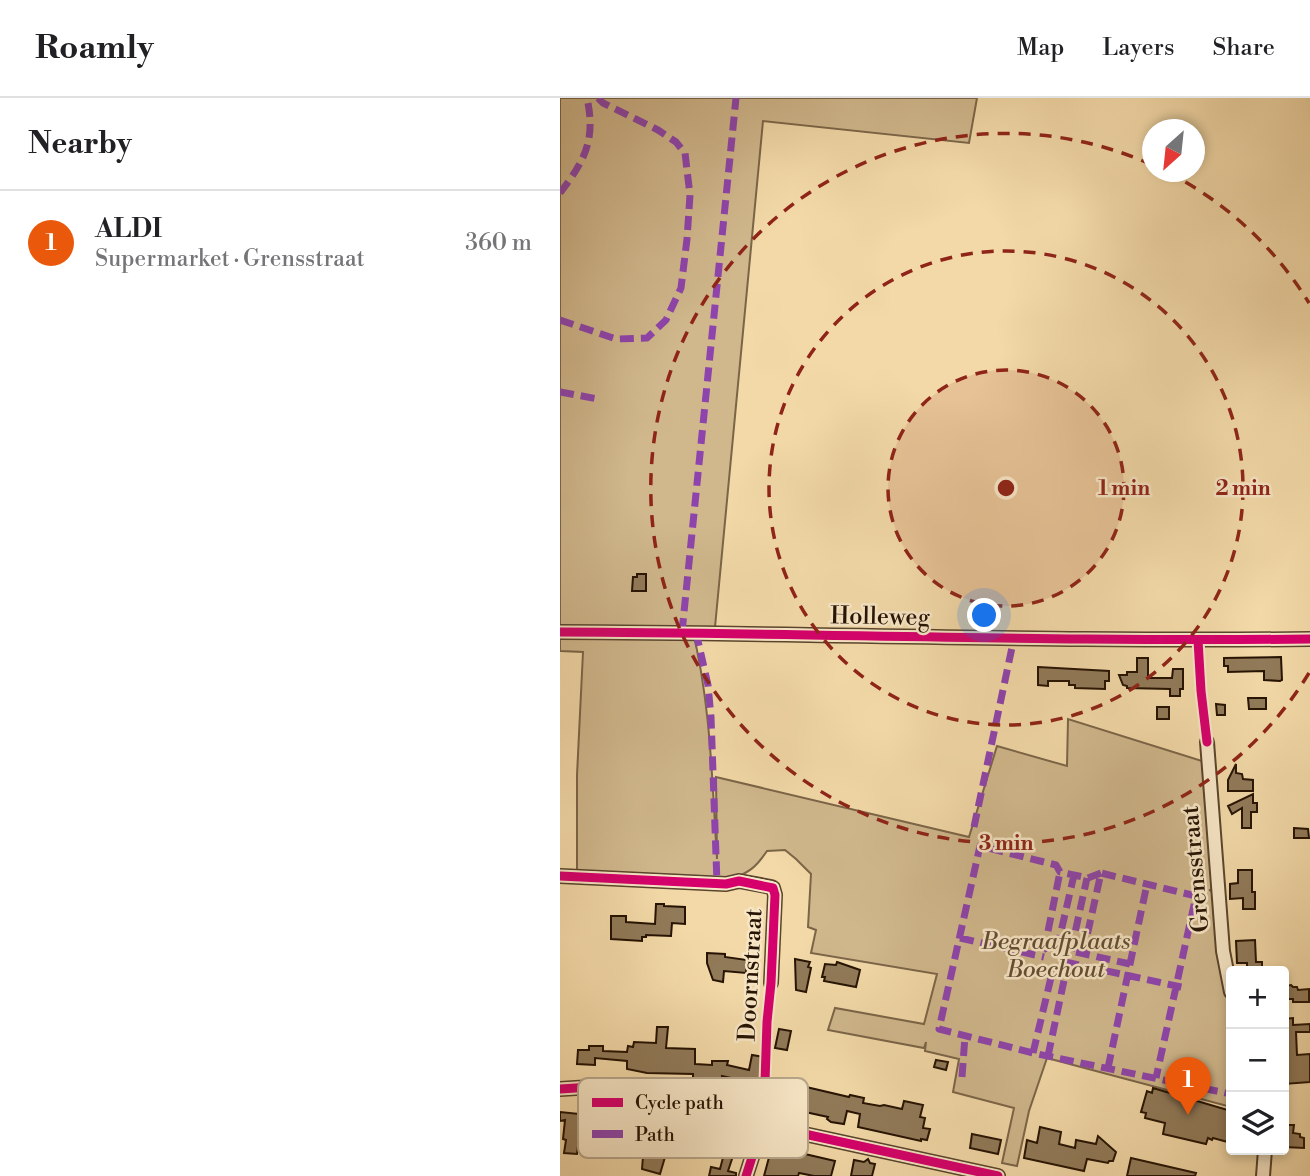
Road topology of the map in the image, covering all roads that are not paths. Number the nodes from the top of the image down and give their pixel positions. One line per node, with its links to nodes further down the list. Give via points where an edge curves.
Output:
1 (560, 632): 2 (street, Holleweg)
2 (1310, 639)
3 (1207, 743): 5 (street, Grensstraat)
4 (560, 876): 6 (street, Doornstraat, via 739,881 773,888)
5 (1226, 966)
6 (771, 983)
7 (578, 1088): 8 (street)
8 (560, 1089)
9 (808, 1135): 13 (street)
10 (1265, 1155): 14 (street)
11 (752, 1158): 12 (street)
12 (746, 1176)
13 (998, 1176)
14 (1263, 1176)

